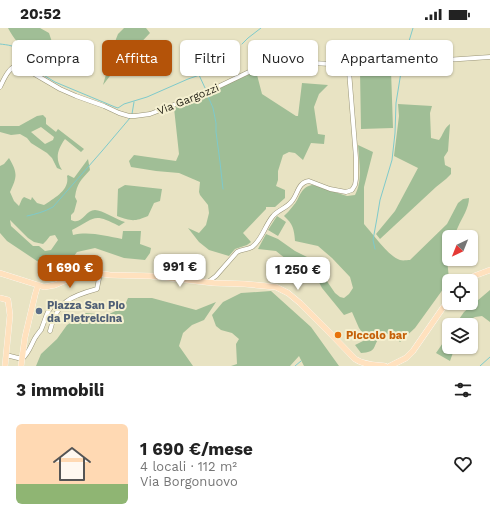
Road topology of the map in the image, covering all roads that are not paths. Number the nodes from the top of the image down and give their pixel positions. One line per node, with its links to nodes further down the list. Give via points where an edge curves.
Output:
1 (490, 57): 2 (street, Via Gargozzi)
2 (453, 59)
3 (326, 64): 5 (street, Via Gargozzi, via 266,62 159,111 135,116 119,113 60,89 19,65 10,70)
4 (349, 76): 10 (street, via 356,158 356,179 352,190 339,191 305,181 292,201 272,217 253,246 237,252)
5 (0, 87)
6 (490, 270): 9 (main road)
7 (100, 273): 10 (main road); 11 (main road, via 87,272 51,286); 13 (street, via 97,290 82,293)
8 (3, 274): 11 (main road)
9 (478, 274)
10 (208, 282): 18 (main road, via 282,289 300,303)
11 (38, 285): 17 (main road)
12 (0, 298): 16 (main road, via 8,300 10,315)
13 (60, 306): 15 (street); 17 (street, via 55,302 50,307 41,330 28,354)
14 (442, 309): 22 (main road, via 413,351 406,358)
15 (50, 331)
16 (6, 354): 17 (street); 19 (main road)
17 (22, 359): 20 (main road)
18 (361, 364): 21 (main road)
19 (5, 366)
20 (22, 366)
21 (385, 366)
22 (390, 366)

